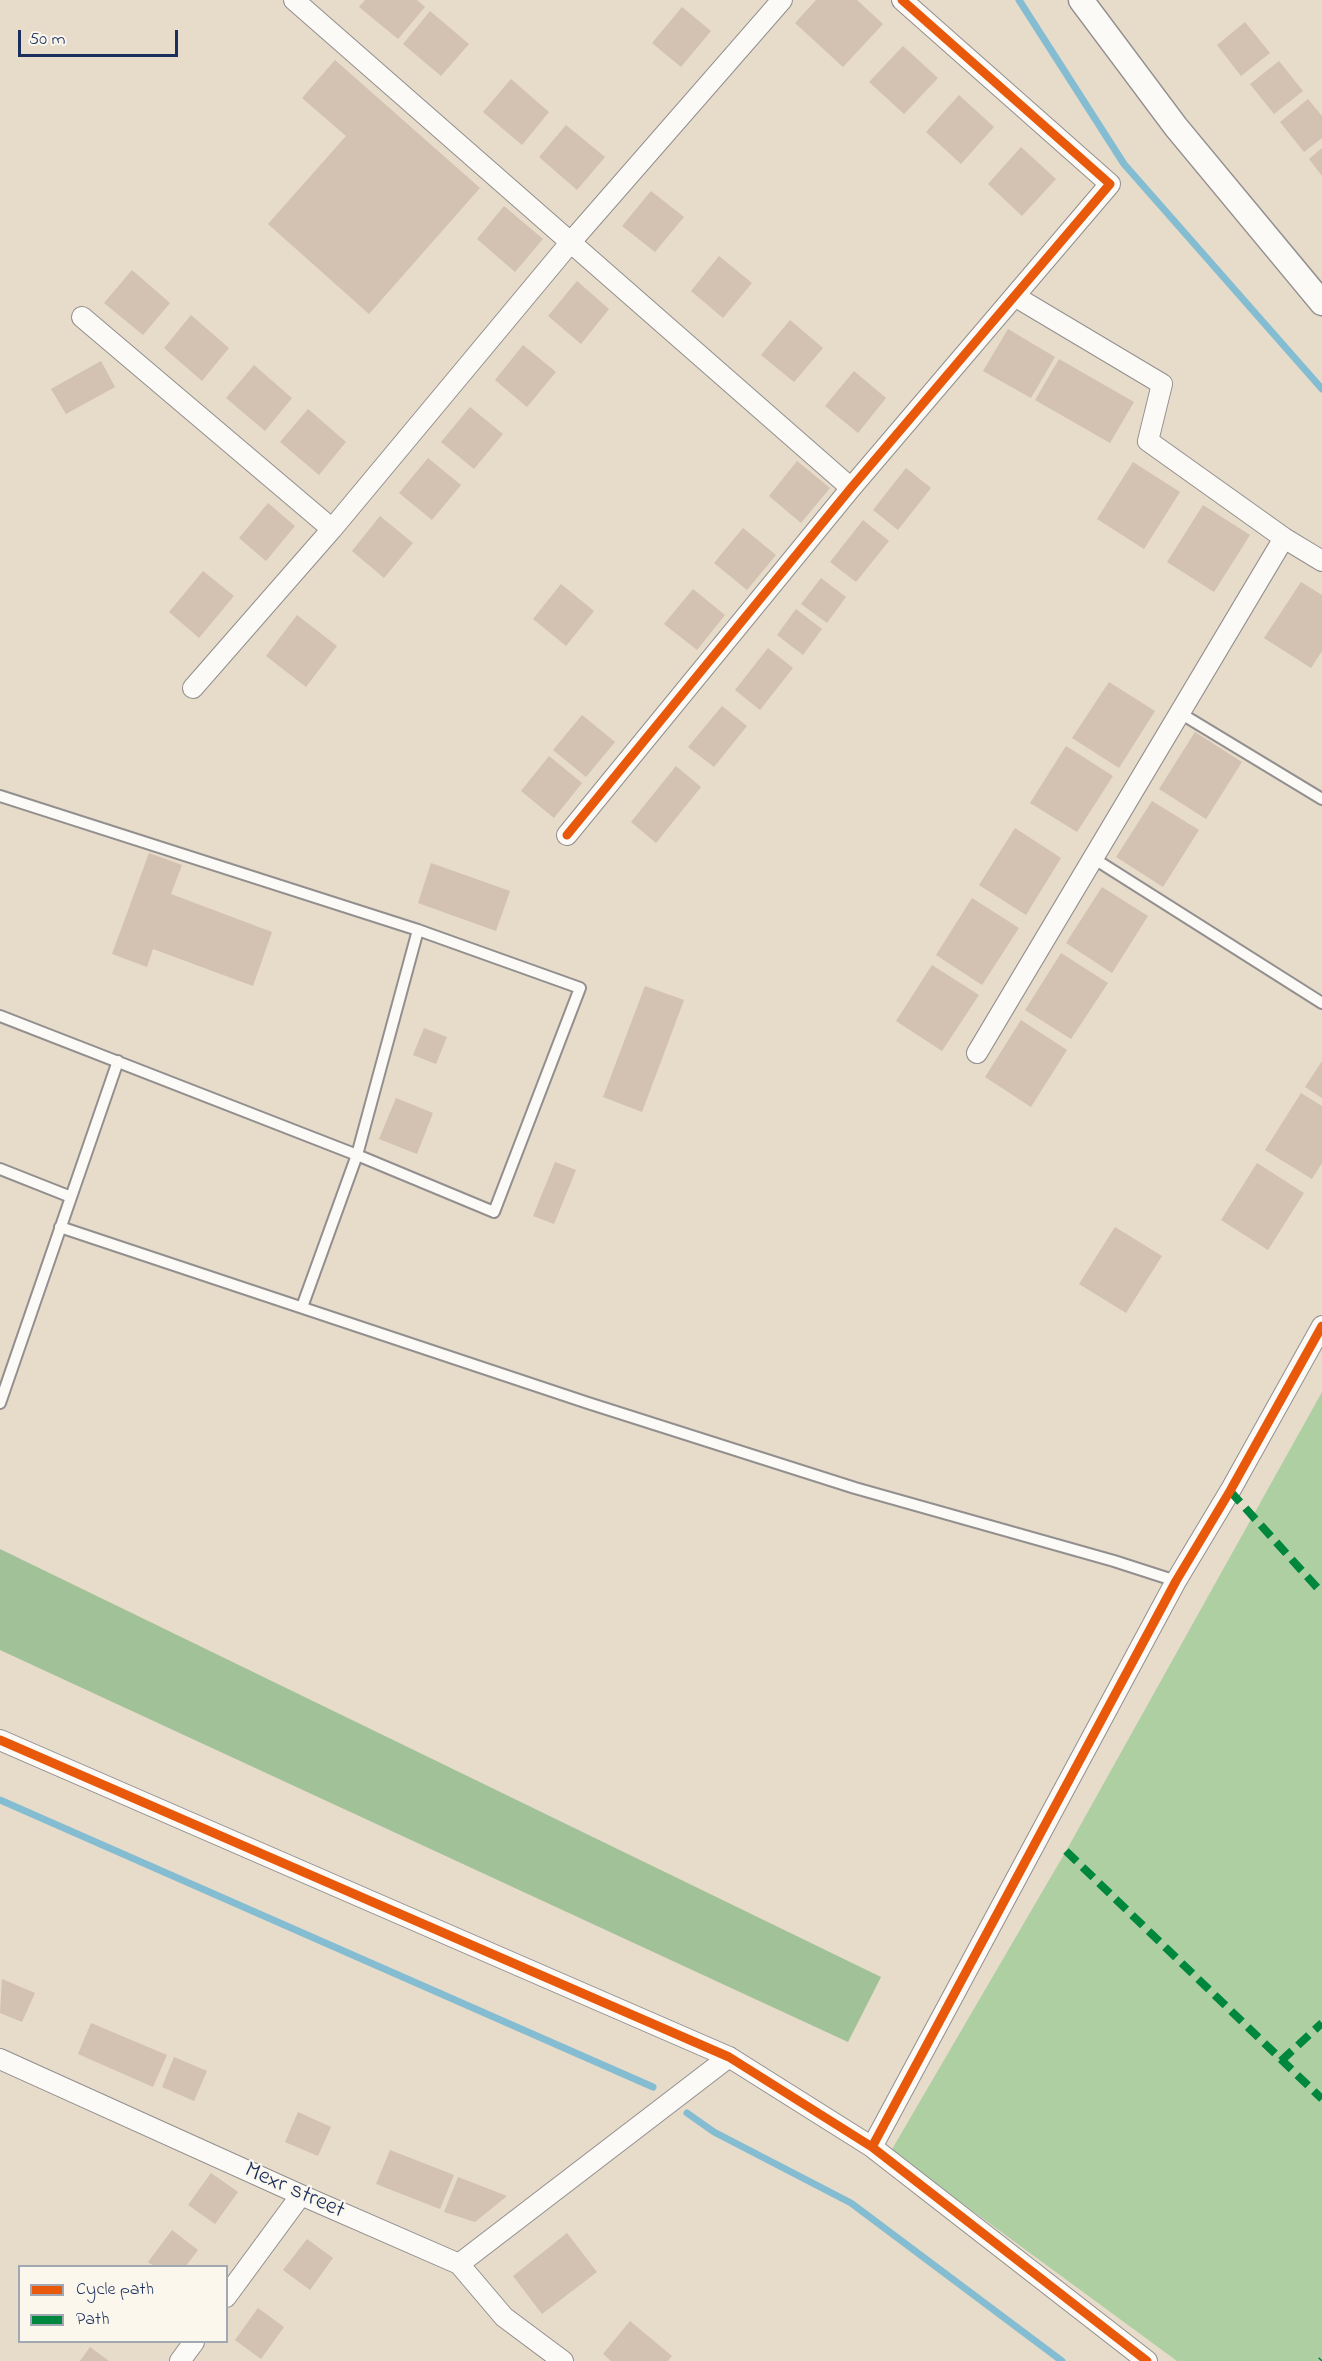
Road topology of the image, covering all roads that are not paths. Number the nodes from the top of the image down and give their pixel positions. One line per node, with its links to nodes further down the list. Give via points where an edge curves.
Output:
1 (294, 0): 5 (street)
2 (782, 0): 5 (street)
3 (902, 0): 6 (street, via 1110,184)
4 (1081, 0): 7 (street, via 1176,127)
5 (570, 243): 9 (street); 10 (street)
6 (1016, 297): 9 (street); 11 (street, via 1162,384 1148,441)
7 (1322, 303)
8 (82, 316): 10 (street)
9 (851, 488): 17 (street)
10 (332, 530): 13 (street)
11 (1284, 538): 12 (street); 14 (street)
12 (1322, 561)
13 (193, 688)
14 (1180, 713): 16 (lane); 18 (street)
15 (0, 796): 19 (lane)
16 (1322, 799)
17 (567, 835)
18 (1093, 858): 20 (lane); 22 (street)
19 (418, 930): 24 (lane); 24 (lane, via 580,988 494,1212)
20 (1322, 1003)
21 (0, 1016): 23 (lane)
22 (977, 1053)
23 (118, 1061): 24 (lane); 26 (lane)
24 (357, 1155): 28 (lane)
25 (0, 1169): 26 (lane)
26 (71, 1197): 27 (lane)
27 (60, 1227): 28 (lane); 30 (lane)
28 (302, 1307): 31 (lane, via 844,1485)
29 (1322, 1326): 31 (street)
30 (0, 1403)
31 (1176, 1581): 35 (street)
32 (0, 1740): 33 (street)
33 (729, 2057): 35 (street); 37 (street)
34 (0, 2059): 36 (street, Mexr street)
35 (872, 2147): 42 (street)
36 (301, 2195): 37 (street, Mexr street); 38 (street)
37 (459, 2264): 41 (street, Mexr street, via 504,2317)
38 (228, 2294)
39 (193, 2343): 40 (street)
40 (180, 2361)
41 (563, 2361)
42 (1147, 2361)

